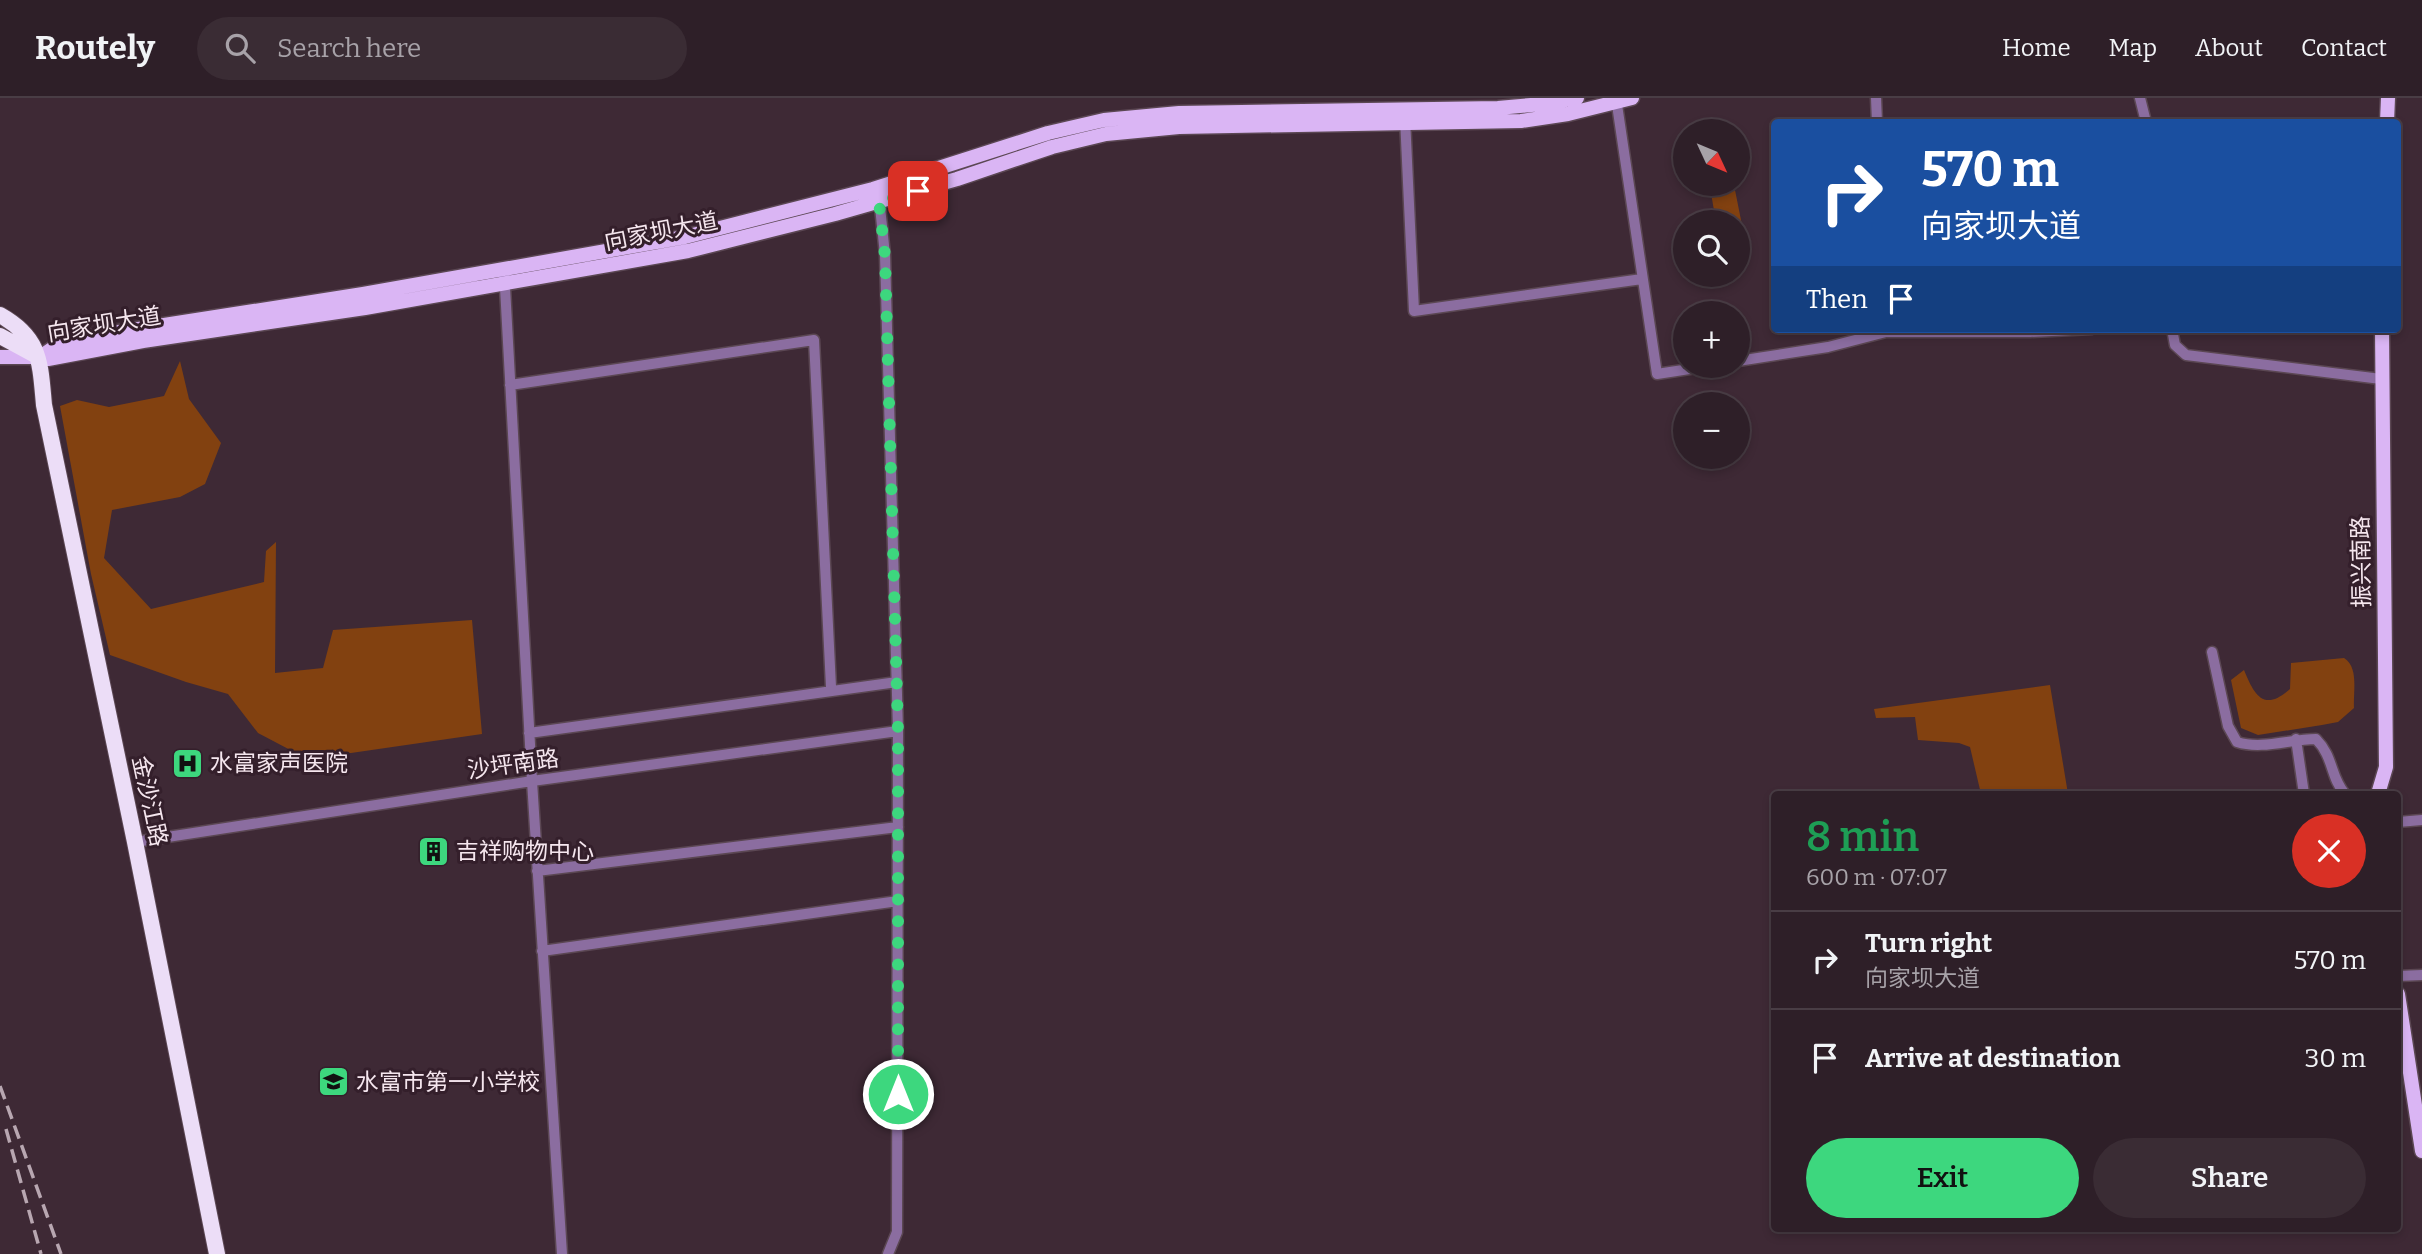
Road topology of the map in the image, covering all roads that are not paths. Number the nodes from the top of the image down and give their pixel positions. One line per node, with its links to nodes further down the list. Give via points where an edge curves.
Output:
1 (1577, 98): 7 (main road, 向家坝大道)
2 (1632, 98): 6 (main road, 向家坝大道)
3 (1876, 98): 8 (street)
4 (2140, 98): 9 (street)
5 (2388, 98): 10 (main road)
6 (1616, 100): 7 (main road, 向家坝大道, via 1521,121); 13 (street)
7 (1405, 116): 11 (main road, 向家坝大道, via 1120,132 1052,146); 13 (street, via 1413,311)
8 (1877, 119)
9 (2145, 119)
10 (2387, 119)
11 (879, 195): 12 (main road, 向家坝大道, via 688,251); 26 (street, via 885,256)
12 (504, 276): 20 (main road, 向家坝大道, via 365,308); 24 (street)
13 (1642, 279): 22 (street, via 1657,374)
14 (0, 315): 20 (highway, via 22,331)
15 (1878, 333): 21 (street)
16 (2173, 333): 23 (street, via 2175,345 2186,355)
17 (2382, 333): 23 (main road, 振兴南路)
18 (0, 336): 20 (highway)
19 (0, 357): 20 (main road, 向家坝大道)
20 (40, 357): 38 (highway, 金沙江路, via 44,405)
21 (1750, 359)
22 (1673, 372)
23 (2381, 379): 34 (main road, 振兴南路, via 2386,767)
24 (510, 385): 27 (street, via 814,340); 29 (street)
25 (2212, 652): 30 (street, via 2228,726 2237,742 2252,747)
26 (897, 682): 28 (street); 29 (street)
27 (831, 687)
28 (898, 731): 31 (street, 沙坪南路); 37 (street)
29 (529, 733): 31 (street)
30 (2296, 739): 32 (street); 33 (street, via 2316,739 2327,749)
31 (531, 782): 38 (street, 沙坪南路); 39 (street)
32 (2304, 791)
33 (2342, 791)
34 (2379, 791)
35 (2422, 820): 36 (street)
36 (2401, 822)
37 (898, 827): 39 (street); 40 (street)
38 (135, 842): 46 (highway, 金沙江路)
39 (537, 871): 41 (street)
40 (898, 901): 41 (street); 48 (street, via 897,1232)
41 (542, 951): 47 (street)
42 (2422, 975): 43 (street)
43 (2401, 976)
44 (2401, 1014): 45 (main road)
45 (2422, 1152)
46 (217, 1254)
47 (562, 1254)
48 (888, 1254)

